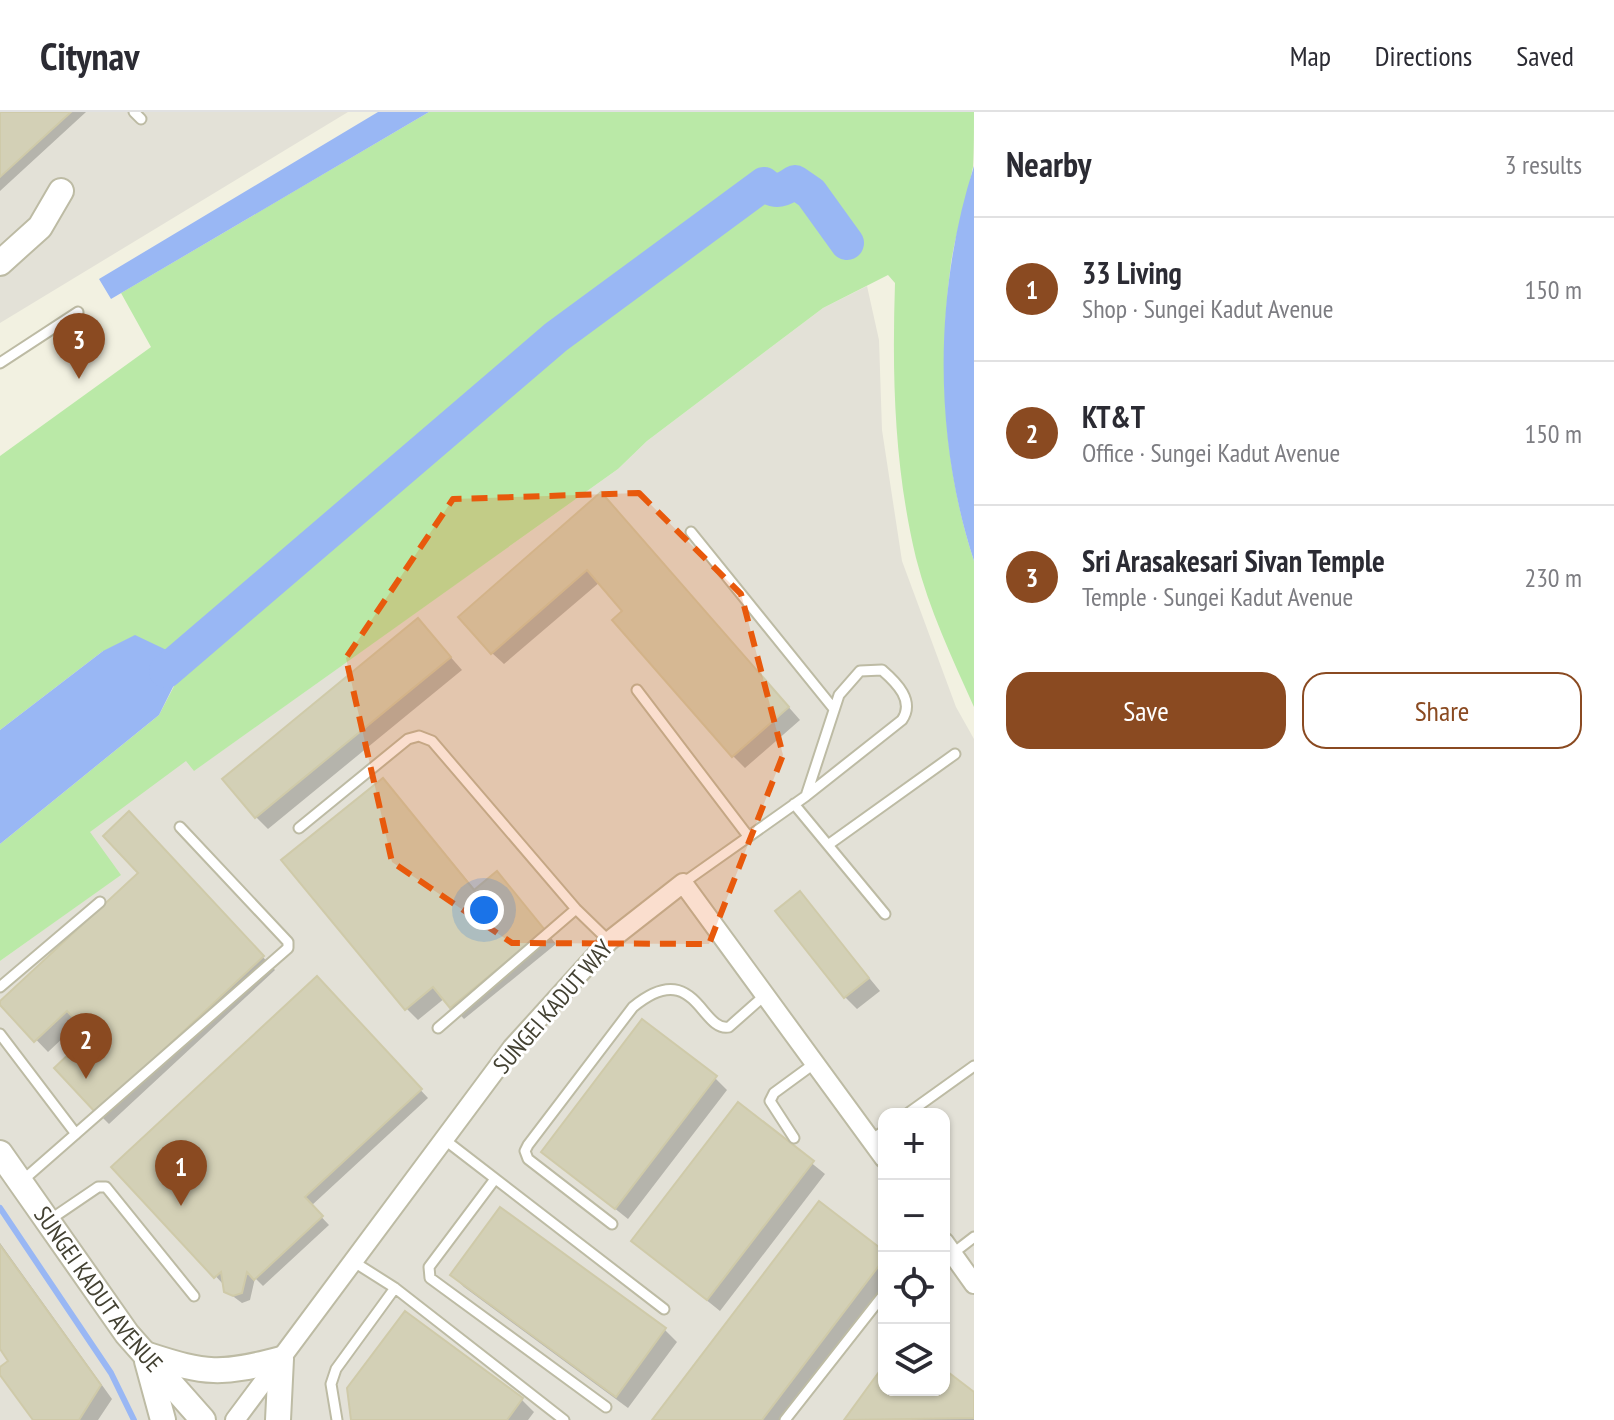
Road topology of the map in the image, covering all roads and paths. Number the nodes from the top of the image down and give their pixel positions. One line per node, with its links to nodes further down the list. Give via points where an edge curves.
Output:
1 (61, 191): 2 (street, via 40,227)
2 (0, 263)
3 (78, 312): 4 (lane)
4 (0, 363)
5 (691, 532): 7 (lane)
6 (637, 690): 13 (lane)
7 (834, 709): 9 (lane); 9 (lane, via 860,671 874,669 889,676 908,704 902,720)
8 (955, 754): 14 (lane)
9 (806, 796): 10 (lane)
10 (794, 804): 13 (lane); 14 (lane)
11 (180, 827): 27 (lane, via 288,948)
12 (299, 828): 17 (lane, via 408,739 419,736 432,741)
13 (748, 836): 15 (lane)
14 (828, 845): 18 (lane)
15 (683, 883): 19 (street, SUNGEI KADUT WAY); 21 (street)
16 (100, 902): 20 (lane)
17 (576, 909): 19 (lane); 22 (lane)
18 (885, 914)
19 (609, 941): 30 (street, SUNGEI KADUT WAY, via 512,1048)
20 (0, 987)
21 (765, 995): 24 (street); 35 (lane, via 723,1029 685,993 666,990 646,997 528,1145 528,1159)
22 (438, 1028)
23 (0, 1034): 27 (lane)
24 (815, 1063): 28 (street); 29 (lane, via 770,1101)
25 (974, 1066): 26 (lane)
26 (915, 1108)
27 (76, 1134): 33 (lane)
28 (877, 1135)
29 (794, 1138)
30 (445, 1140): 32 (lane); 39 (street, SUNGEI KADUT WAY)
31 (0, 1153): 33 (street, SUNGEI KADUT AVENUE)
32 (495, 1179): 44 (lane); 47 (lane, via 429,1267 430,1278)
33 (21, 1182): 34 (street, SUNGEI KADUT AVENUE)
34 (48, 1221): 42 (lane, via 98,1187 106,1187); 45 (street, SUNGEI KADUT AVENUE)
35 (612, 1224)
36 (974, 1237): 37 (lane)
37 (950, 1247)
38 (950, 1251): 40 (street)
39 (354, 1262): 41 (lane); 46 (street, SUNGEI KADUT WAY)
40 (974, 1284)
41 (395, 1288): 52 (lane, via 336,1369 331,1384); 53 (lane)
42 (194, 1296)
43 (878, 1302): 54 (lane)
44 (664, 1309)
45 (145, 1354): 46 (street, via 192,1370 218,1372); 48 (street); 49 (street, SUNGEI KADUT AVENUE)
46 (281, 1359): 50 (street, SUNGEI KADUT WAY); 51 (street)
47 (606, 1407)
48 (163, 1420)
49 (203, 1420)
50 (235, 1420)
51 (278, 1420)
52 (337, 1420)
53 (564, 1420)
54 (785, 1420)

